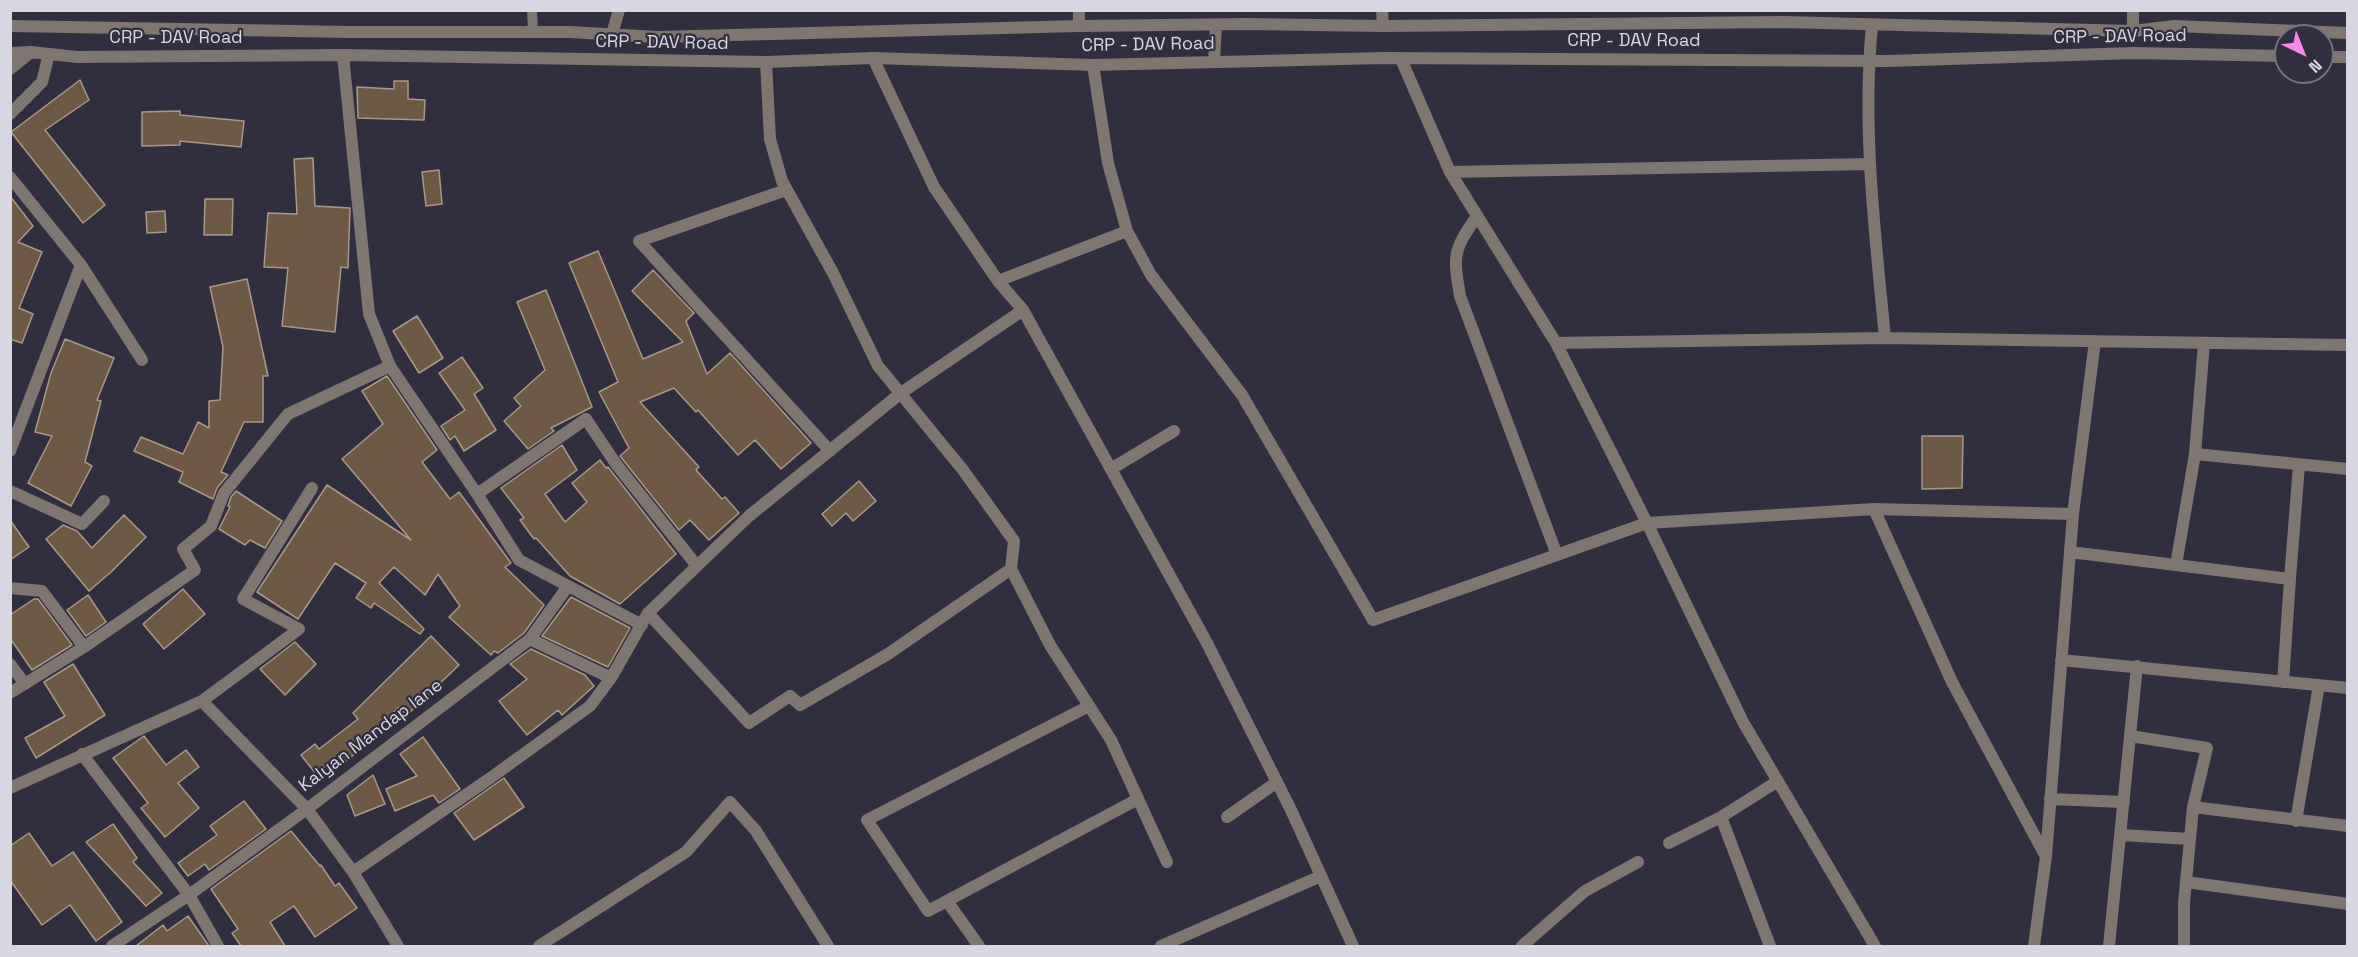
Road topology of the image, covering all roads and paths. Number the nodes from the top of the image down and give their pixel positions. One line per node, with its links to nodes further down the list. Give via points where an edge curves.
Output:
1 (532, 10): 13 (lane)
2 (619, 10): 15 (street)
3 (1079, 10): 10 (street)
4 (1382, 10): 11 (street)
5 (2133, 10): 12 (street)
6 (1784, 16): 8 (street, CRP - DAV Road); 11 (street, CRP - DAV Road)
7 (1216, 25): 10 (street, CRP - DAV Road); 11 (street, CRP - DAV Road); 25 (street)
8 (1872, 25): 12 (street, CRP - DAV Road); 23 (street)
9 (10, 26): 13 (street, CRP - DAV Road)
10 (1079, 26): 15 (street, CRP - DAV Road, via 657,37)
11 (1383, 26)
12 (2133, 31): 14 (street, CRP - DAV Road, via 2174,26)
13 (533, 32): 15 (street, CRP - DAV Road)
14 (2348, 33)
15 (612, 34)
16 (31, 52): 17 (street, CRP - DAV Road); 18 (street, CRP - DAV Road); 27 (street)
17 (10, 53)
18 (50, 54): 19 (street, CRP - DAV Road); 28 (street, via 42,82)
19 (343, 55): 24 (street, CRP - DAV Road); 44 (street, via 369,314)
20 (2274, 56): 23 (street, CRP - DAV Road, via 2134,53)
21 (873, 58): 24 (street, CRP - DAV Road); 26 (street, CRP - DAV Road); 36 (street, via 934,187)
22 (1401, 59): 23 (street, CRP - DAV Road); 25 (street, CRP - DAV Road); 30 (street)
23 (1869, 60): 29 (street)
24 (766, 62): 32 (street, via 770,139)
25 (1214, 62): 26 (street, CRP - DAV Road)
26 (1093, 65): 34 (street, via 1108,163)
27 (10, 69)
28 (10, 114)
29 (1869, 164): 30 (street); 38 (street)
30 (1450, 172): 33 (street)
31 (10, 177): 35 (street)
32 (786, 190): 45 (street, via 879,366); 48 (street, via 639,241)
33 (1477, 216): 40 (street); 61 (street, via 1458,243 1455,265 1460,296)
34 (1128, 231): 36 (street); 61 (street, via 1151,275 1242,395 1373,620)
35 (81, 265): 43 (street); 47 (street)
36 (998, 281): 37 (street)
37 (1023, 310): 45 (street); 51 (street)
38 (1885, 338): 39 (street); 40 (street)
39 (2096, 341): 41 (street); 58 (street)
40 (1556, 343): 59 (street)
41 (2204, 343): 42 (street); 49 (street)
42 (2348, 345)
43 (142, 360)
44 (390, 366): 55 (street); 71 (street, via 288,414 224,493 211,526 183,549 195,570)
45 (901, 393): 48 (street); 64 (street, via 1014,541)
46 (1174, 430): 51 (street)
47 (10, 451)
48 (830, 451): 63 (street, via 749,516)
49 (2195, 454): 50 (street); 62 (street)
50 (2299, 465): 52 (street); 65 (street)
51 (1111, 469): 86 (street, via 1207,643)
52 (2348, 469)
53 (312, 488): 81 (street, via 243,599 299,629)
54 (10, 491): 56 (street, via 82,524)
55 (477, 494): 63 (street, via 586,419 616,464); 66 (street, via 519,560)
56 (104, 501)
57 (1874, 509): 58 (street); 59 (street); 100 (street, via 1952,682)
58 (2073, 514): 60 (street)
59 (1647, 523): 61 (street); 85 (street, via 1743,722)
60 (2070, 552): 62 (street); 72 (street)
61 (1557, 555)
62 (2176, 565): 65 (street)
63 (697, 566): 68 (street)
64 (1011, 569): 68 (street, via 888,654 800,705 790,696 749,723); 82 (street, via 1050,645)
65 (2290, 579): 76 (street)
66 (568, 586): 69 (street); 70 (street, Kalyan Mandap lane)
67 (10, 588): 71 (street, via 42,591)
68 (648, 613): 69 (street)
69 (642, 625): 75 (street)
70 (530, 639): 75 (street); 92 (street, Kalyan Mandap lane)
71 (84, 647): 77 (street)
72 (2061, 660): 74 (street); 89 (street)
73 (10, 664): 77 (street)
74 (2137, 666): 76 (street); 83 (street)
75 (611, 678): 103 (street, via 590,706)
76 (2283, 682): 78 (street)
77 (26, 684): 80 (street)
78 (2319, 685): 79 (street); 95 (street)
79 (2348, 688)
80 (10, 693)
81 (202, 701): 84 (street); 92 (street, Kalyan Mandap lane)
82 (1089, 706): 88 (street, via 1111,740); 107 (street, via 867,820 928,911)
83 (2130, 736): 90 (street); 91 (street, via 2207,748)
84 (82, 754): 87 (street); 106 (street)
85 (1779, 781): 93 (street); 119 (street)
86 (1277, 782): 94 (street); 104 (street)
87 (12, 784)
88 (1138, 799): 101 (street); 107 (street)
89 (2050, 799): 90 (street); 100 (street)
90 (2124, 802): 97 (street)
91 (2193, 807): 95 (street); 98 (street)
92 (307, 809): 103 (street); 106 (street)
93 (1721, 817): 99 (street); 118 (street)
94 (1227, 818)
95 (2296, 821): 96 (street)
96 (2348, 826)
97 (2121, 835): 98 (street); 121 (street)
98 (2190, 840): 105 (street)
99 (1669, 843)
100 (2046, 856): 120 (street)
101 (1167, 862)
102 (1638, 862): 117 (street, via 1585,891)
103 (353, 872): 111 (street)
104 (1321, 876): 115 (street); 116 (street)
105 (2186, 882): 108 (street); 122 (street)
106 (189, 895): 109 (street); 110 (street)
107 (947, 901): 114 (street)
108 (2348, 904)
109 (112, 946)
110 (218, 946)
111 (398, 946)
112 (539, 946): 113 (street, via 686,852 730,802 756,831)
113 (828, 946)
114 (978, 946)
115 (1161, 946)
116 (1353, 946)
117 (1522, 946)
118 (1770, 946)
119 (1875, 946)
120 (2034, 946)
121 (2109, 946)
122 (2184, 946)

